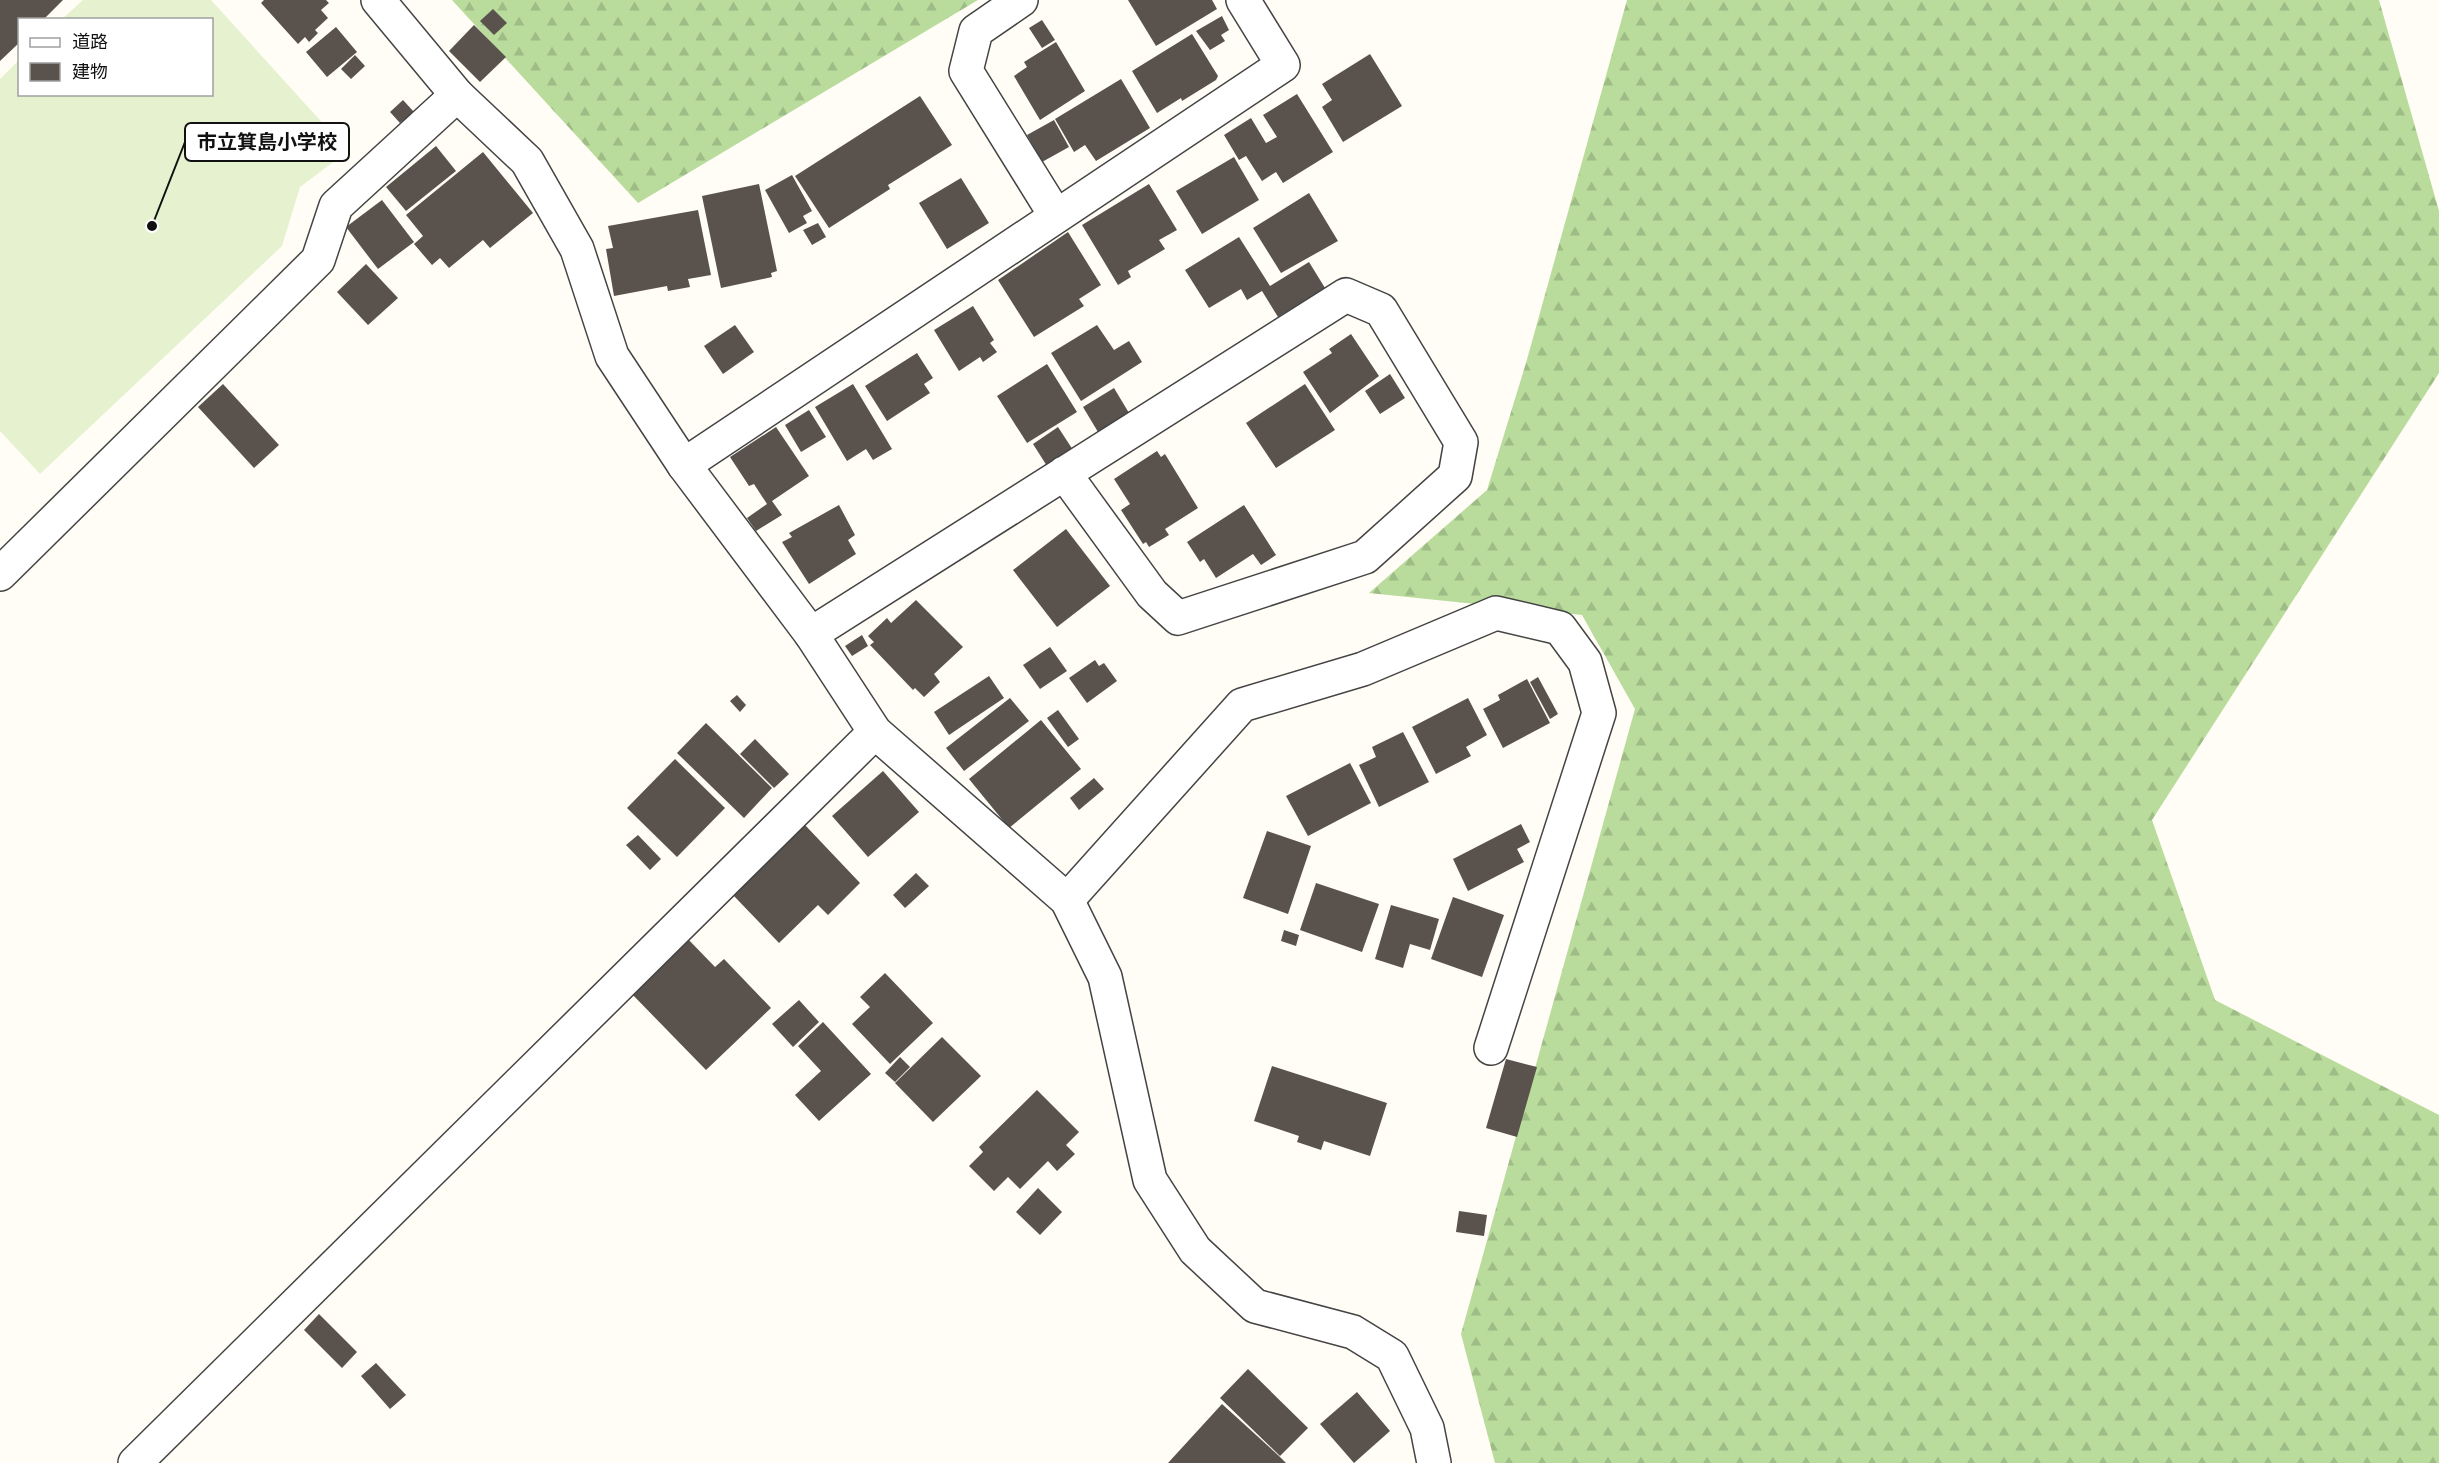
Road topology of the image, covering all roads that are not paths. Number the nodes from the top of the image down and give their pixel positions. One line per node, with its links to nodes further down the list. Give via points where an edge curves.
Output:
1 (378, 0): 4 (street)
2 (1021, 0): 5 (street, via 976,31 966,72)
3 (1243, 0): 5 (street, via 1283,65)
4 (457, 95): 6 (street, via 527,161 577,249 612,356); 8 (street, via 336,206 318,260)
5 (1056, 216): 6 (street)
6 (684, 465): 9 (street)
7 (1064, 473): 7 (street, via 1346,295 1381,310 1461,442 1455,476 1365,557 1178,618 1152,594); 9 (street)
8 (0, 574)
9 (811, 634): 10 (street)
10 (875, 732): 11 (street); 13 (street)
11 (1067, 900): 12 (street, via 1242,705 1363,669 1496,613 1560,628 1585,662 1599,713); 14 (street, via 1105,977 1150,1180 1195,1250 1255,1306 1353,1332 1392,1356 1427,1428)
12 (1491, 1048)
13 (135, 1463)
14 (1434, 1463)

